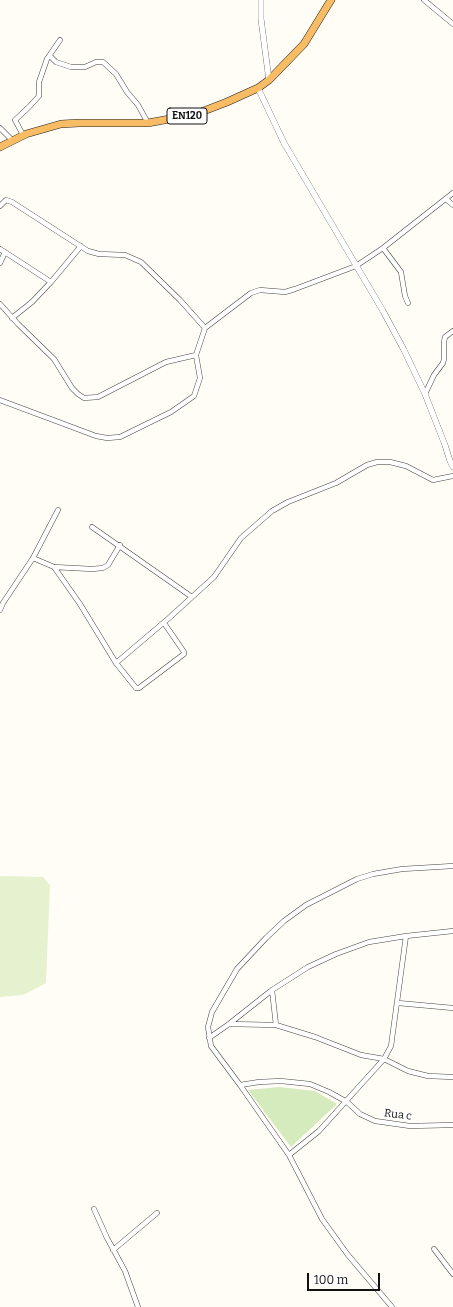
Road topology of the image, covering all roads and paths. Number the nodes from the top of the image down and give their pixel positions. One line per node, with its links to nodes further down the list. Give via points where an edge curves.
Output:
1 (261, 0): 7 (street)
2 (331, 0): 7 (highway, EN120, via 304,44)
3 (424, 0): 4 (street)
4 (453, 24)
5 (60, 40): 6 (street)
6 (50, 56): 9 (street, via 56,62 72,67 85,67 103,62 116,74); 11 (street, via 40,82 39,96 15,120)
7 (269, 80): 8 (highway, EN120)
8 (258, 88): 9 (highway, EN120, via 196,114); 23 (street, via 278,132)
9 (148, 123): 11 (highway, EN120, via 61,124)
10 (0, 128): 12 (street)
11 (22, 135): 12 (highway, EN120)
12 (12, 140): 13 (highway, EN120)
13 (0, 147)
14 (453, 193): 15 (street)
15 (446, 199): 16 (street); 19 (street)
16 (453, 205)
17 (0, 206): 18 (street, via 6,200 9,201)
18 (82, 246): 24 (street); 28 (street, via 99,254 125,255 141,262)
19 (383, 248): 23 (street); 25 (street, via 401,272)
20 (0, 249): 21 (street)
21 (5, 252): 22 (street); 24 (street)
22 (0, 263)
23 (356, 266): 28 (street, via 295,290 255,291); 31 (street, via 383,311)
24 (51, 282): 27 (street)
25 (408, 303)
26 (0, 304): 27 (street)
27 (12, 318): 30 (street, via 54,359 72,388 84,398 98,397 166,362)
28 (205, 328): 30 (street)
29 (453, 331): 31 (street, via 445,337 443,363)
30 (196, 355): 32 (street, via 200,378 194,396 171,412 120,437 96,436)
31 (425, 394): 33 (street)
32 (0, 400)
33 (453, 467)
34 (453, 476): 40 (street, via 433,480 406,466 390,462 367,465 336,483 272,511 241,538 214,577)
35 (58, 510): 38 (street)
36 (92, 527): 37 (street)
37 (120, 545): 39 (street, via 108,565 103,568); 40 (street)
38 (33, 558): 39 (street); 41 (street)
39 (54, 567): 43 (street)
40 (192, 597): 42 (street)
41 (0, 610)
42 (164, 623): 43 (street); 43 (street, via 184,652 181,657 139,688 133,687)
43 (116, 663)
44 (453, 866): 52 (street, via 402,869 373,874 357,879 306,905 284,921 237,969 212,1012 208,1027)
45 (453, 931): 46 (street)
46 (406, 936): 47 (street, via 368,942 336,954); 48 (street)
47 (272, 990): 50 (street); 51 (street)
48 (398, 1003): 49 (street); 53 (street, via 391,1046)
49 (453, 1008)
50 (229, 1024): 51 (street); 52 (street)
51 (276, 1025): 53 (street, via 361,1055)
52 (209, 1038): 55 (street, via 211,1046)
53 (384, 1059): 54 (street, via 408,1071 428,1076); 56 (street)
54 (453, 1077)
55 (240, 1085): 56 (street, Rua c, via 281,1081 310,1084); 58 (street)
56 (347, 1102): 57 (street, Rua c, via 360,1114 375,1121 410,1126); 58 (street, via 319,1131)
57 (453, 1125)
58 (289, 1155): 65 (street, via 322,1219 348,1256)
59 (94, 1209): 62 (street)
60 (157, 1213): 62 (street)
61 (434, 1249): 63 (street)
62 (113, 1250): 64 (street, via 125,1271)
63 (453, 1274)
64 (138, 1307)
65 (392, 1307)

